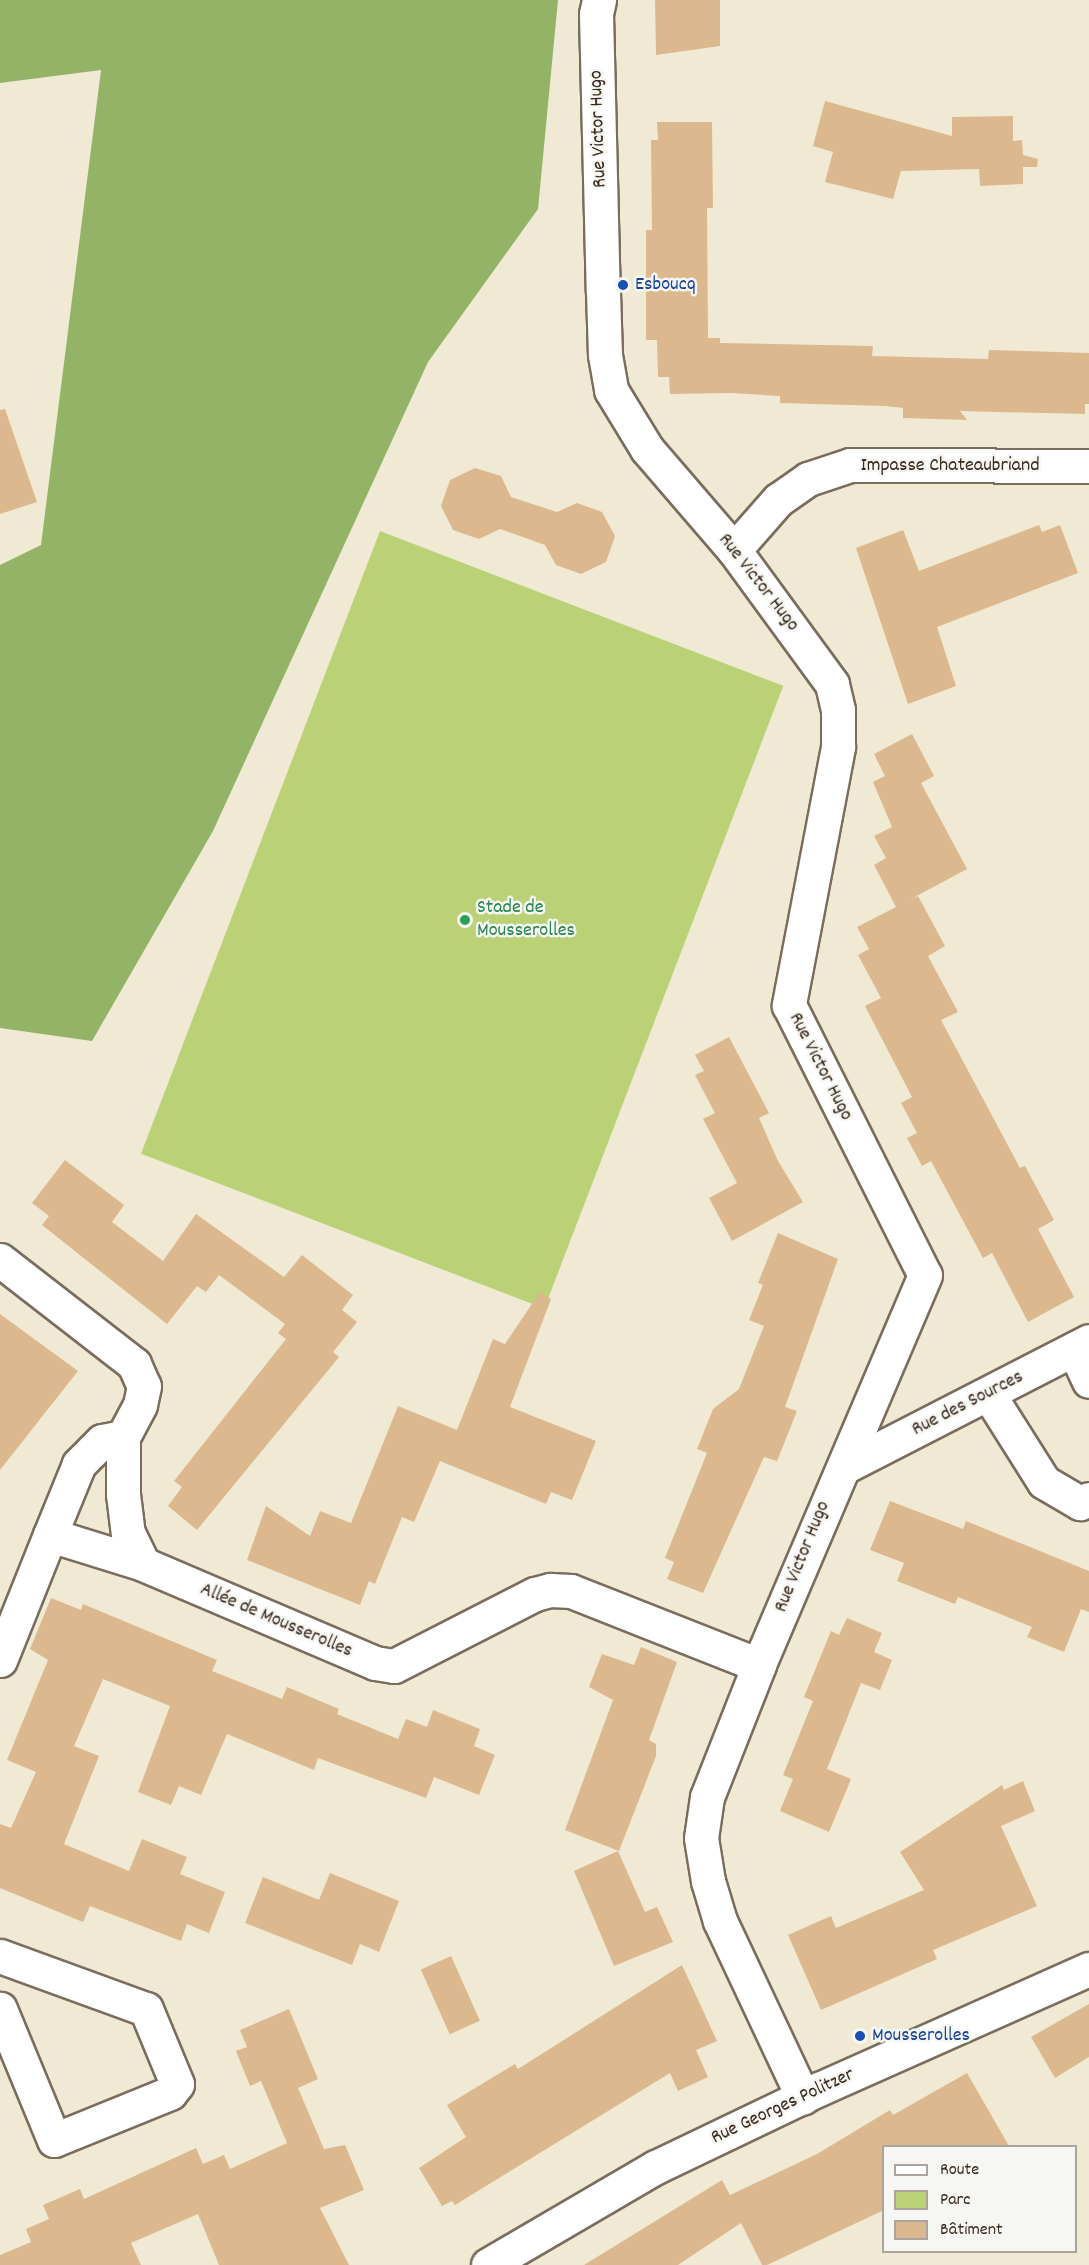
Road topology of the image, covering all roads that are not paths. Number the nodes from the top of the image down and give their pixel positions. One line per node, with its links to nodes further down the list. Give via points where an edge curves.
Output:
1 (599, 0): 3 (street, Rue Victor Hugo, via 596,14 604,303 611,390 647,449)
2 (1089, 466): 3 (street, Impasse Chateaubriand, via 850,465 808,479 778,500)
3 (734, 550): 9 (street, Rue Victor Hugo, via 816,658 832,684 838,710 837,747 789,1005 925,1275)
4 (0, 1260): 8 (street, via 134,1364 144,1386 140,1405)
5 (1081, 1345): 6 (street); 7 (street, Rue des Sources)
6 (1089, 1381)
7 (989, 1395): 9 (street, Rue des Sources); 10 (street, via 1044,1482 1080,1503)
8 (123, 1437): 11 (street, via 102,1441 79,1464); 12 (street, via 127,1523)
9 (846, 1466): 14 (street, Rue Victor Hugo, via 830,1491)
10 (1089, 1499)
11 (50, 1535): 12 (street, Allée de Mousserolles); 13 (street)
12 (143, 1564): 14 (street, Allée de Mousserolles, via 375,1663 394,1666 549,1590 571,1591)
13 (0, 1660)
14 (759, 1665): 18 (street, Rue Victor Hugo, via 707,1797 701,1838 720,1921)
15 (0, 1956): 17 (street, via 146,2009 177,2084 170,2093 54,2140)
16 (1089, 1970): 18 (street, Rue Georges Politzer)
17 (0, 2009)
18 (803, 2097): 19 (street, Rue Georges Politzer, via 656,2167)
19 (488, 2265)

